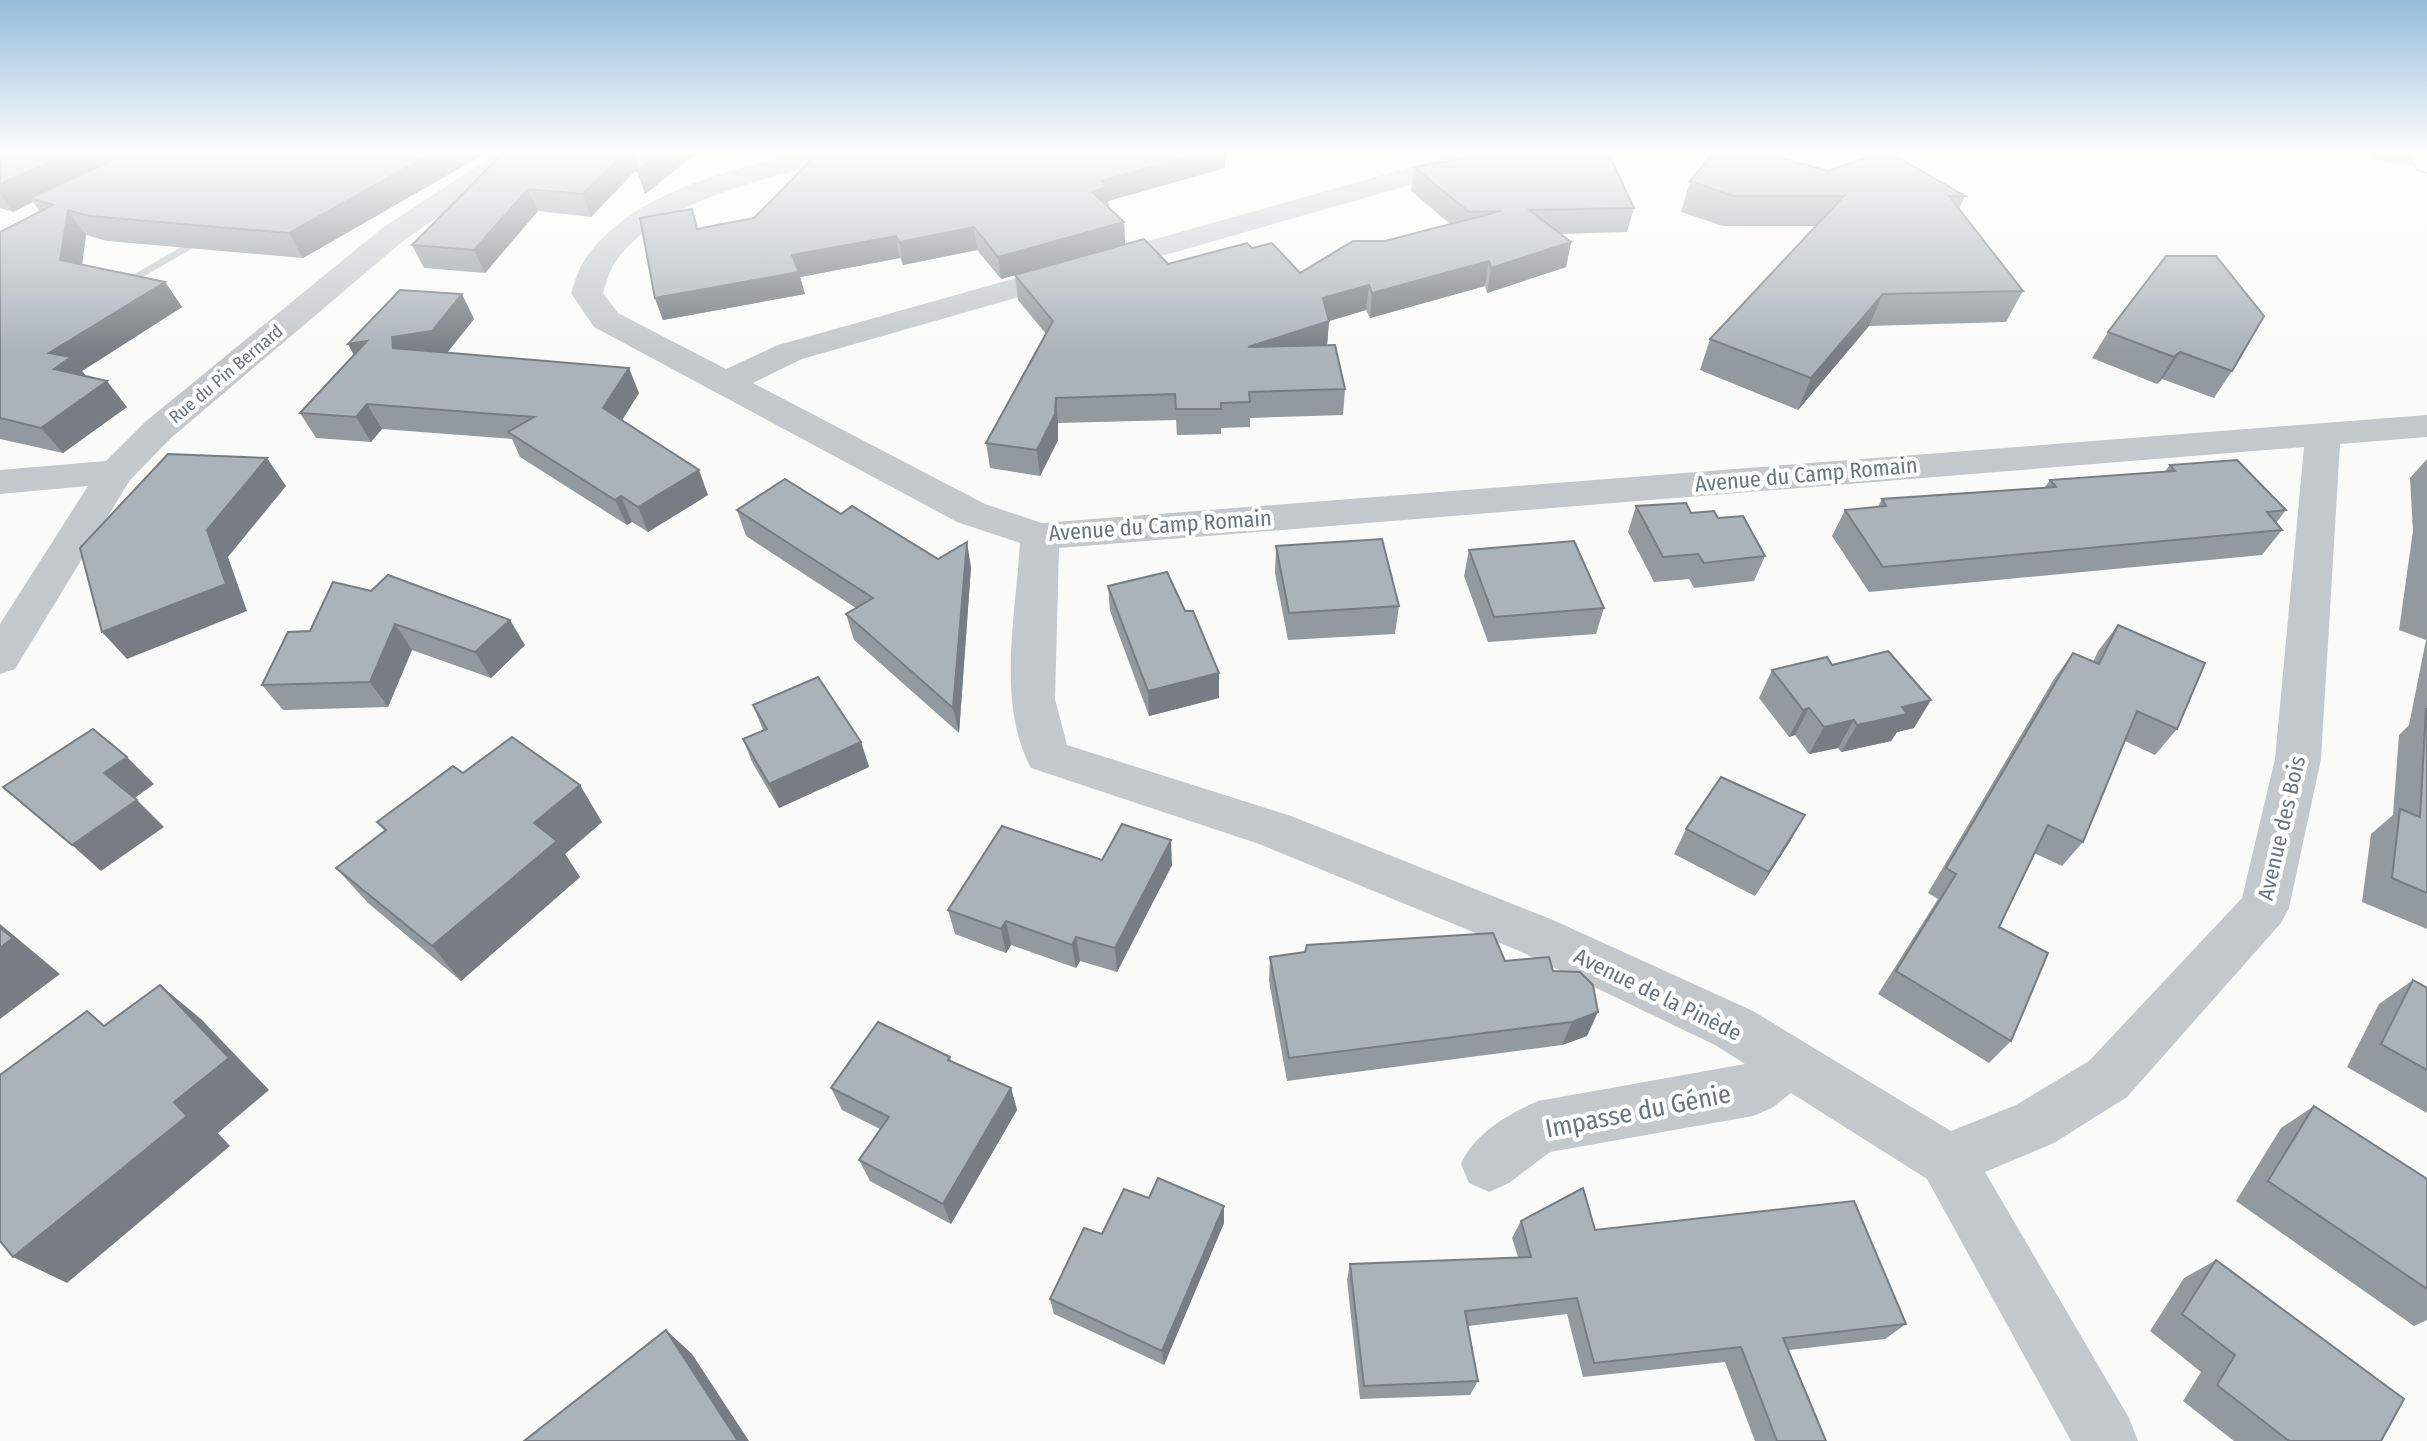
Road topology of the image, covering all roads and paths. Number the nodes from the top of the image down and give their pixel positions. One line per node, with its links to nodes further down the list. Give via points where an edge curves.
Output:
1 (412, 220): 7 (street, Rue du Pin Bernard, via 158,430)
2 (646, 220): 4 (street, Avenue du Camp Romain, via 619,236 590,271 587,293 606,320)
3 (1254, 220): 4 (street, via 790,352)
4 (726, 383): 9 (street, Avenue du Camp Romain, via 971,513)
5 (2427, 426): 6 (street, Avenue du Camp Romain)
6 (2323, 432): 9 (street, Avenue du Camp Romain); 12 (street, Avenue des Bois, via 2298,759 2264,908 2108,1079 2035,1124)
7 (116, 472): 8 (street); 10 (street, Rue du Pin Bernard)
8 (0, 482)
9 (1040, 536): 11 (street, Avenue de la Pinède, via 1033,699 1047,756 1274,830 1535,935 1734,1028)
10 (0, 658)
11 (1789, 1062): 12 (street, Avenue de la Pinède); 13 (street, Impasse du Génie, via 1753,1090 1538,1128)
12 (1947, 1160): 14 (street, Avenue de la Pinède)
13 (1489, 1164)
14 (2106, 1441)

